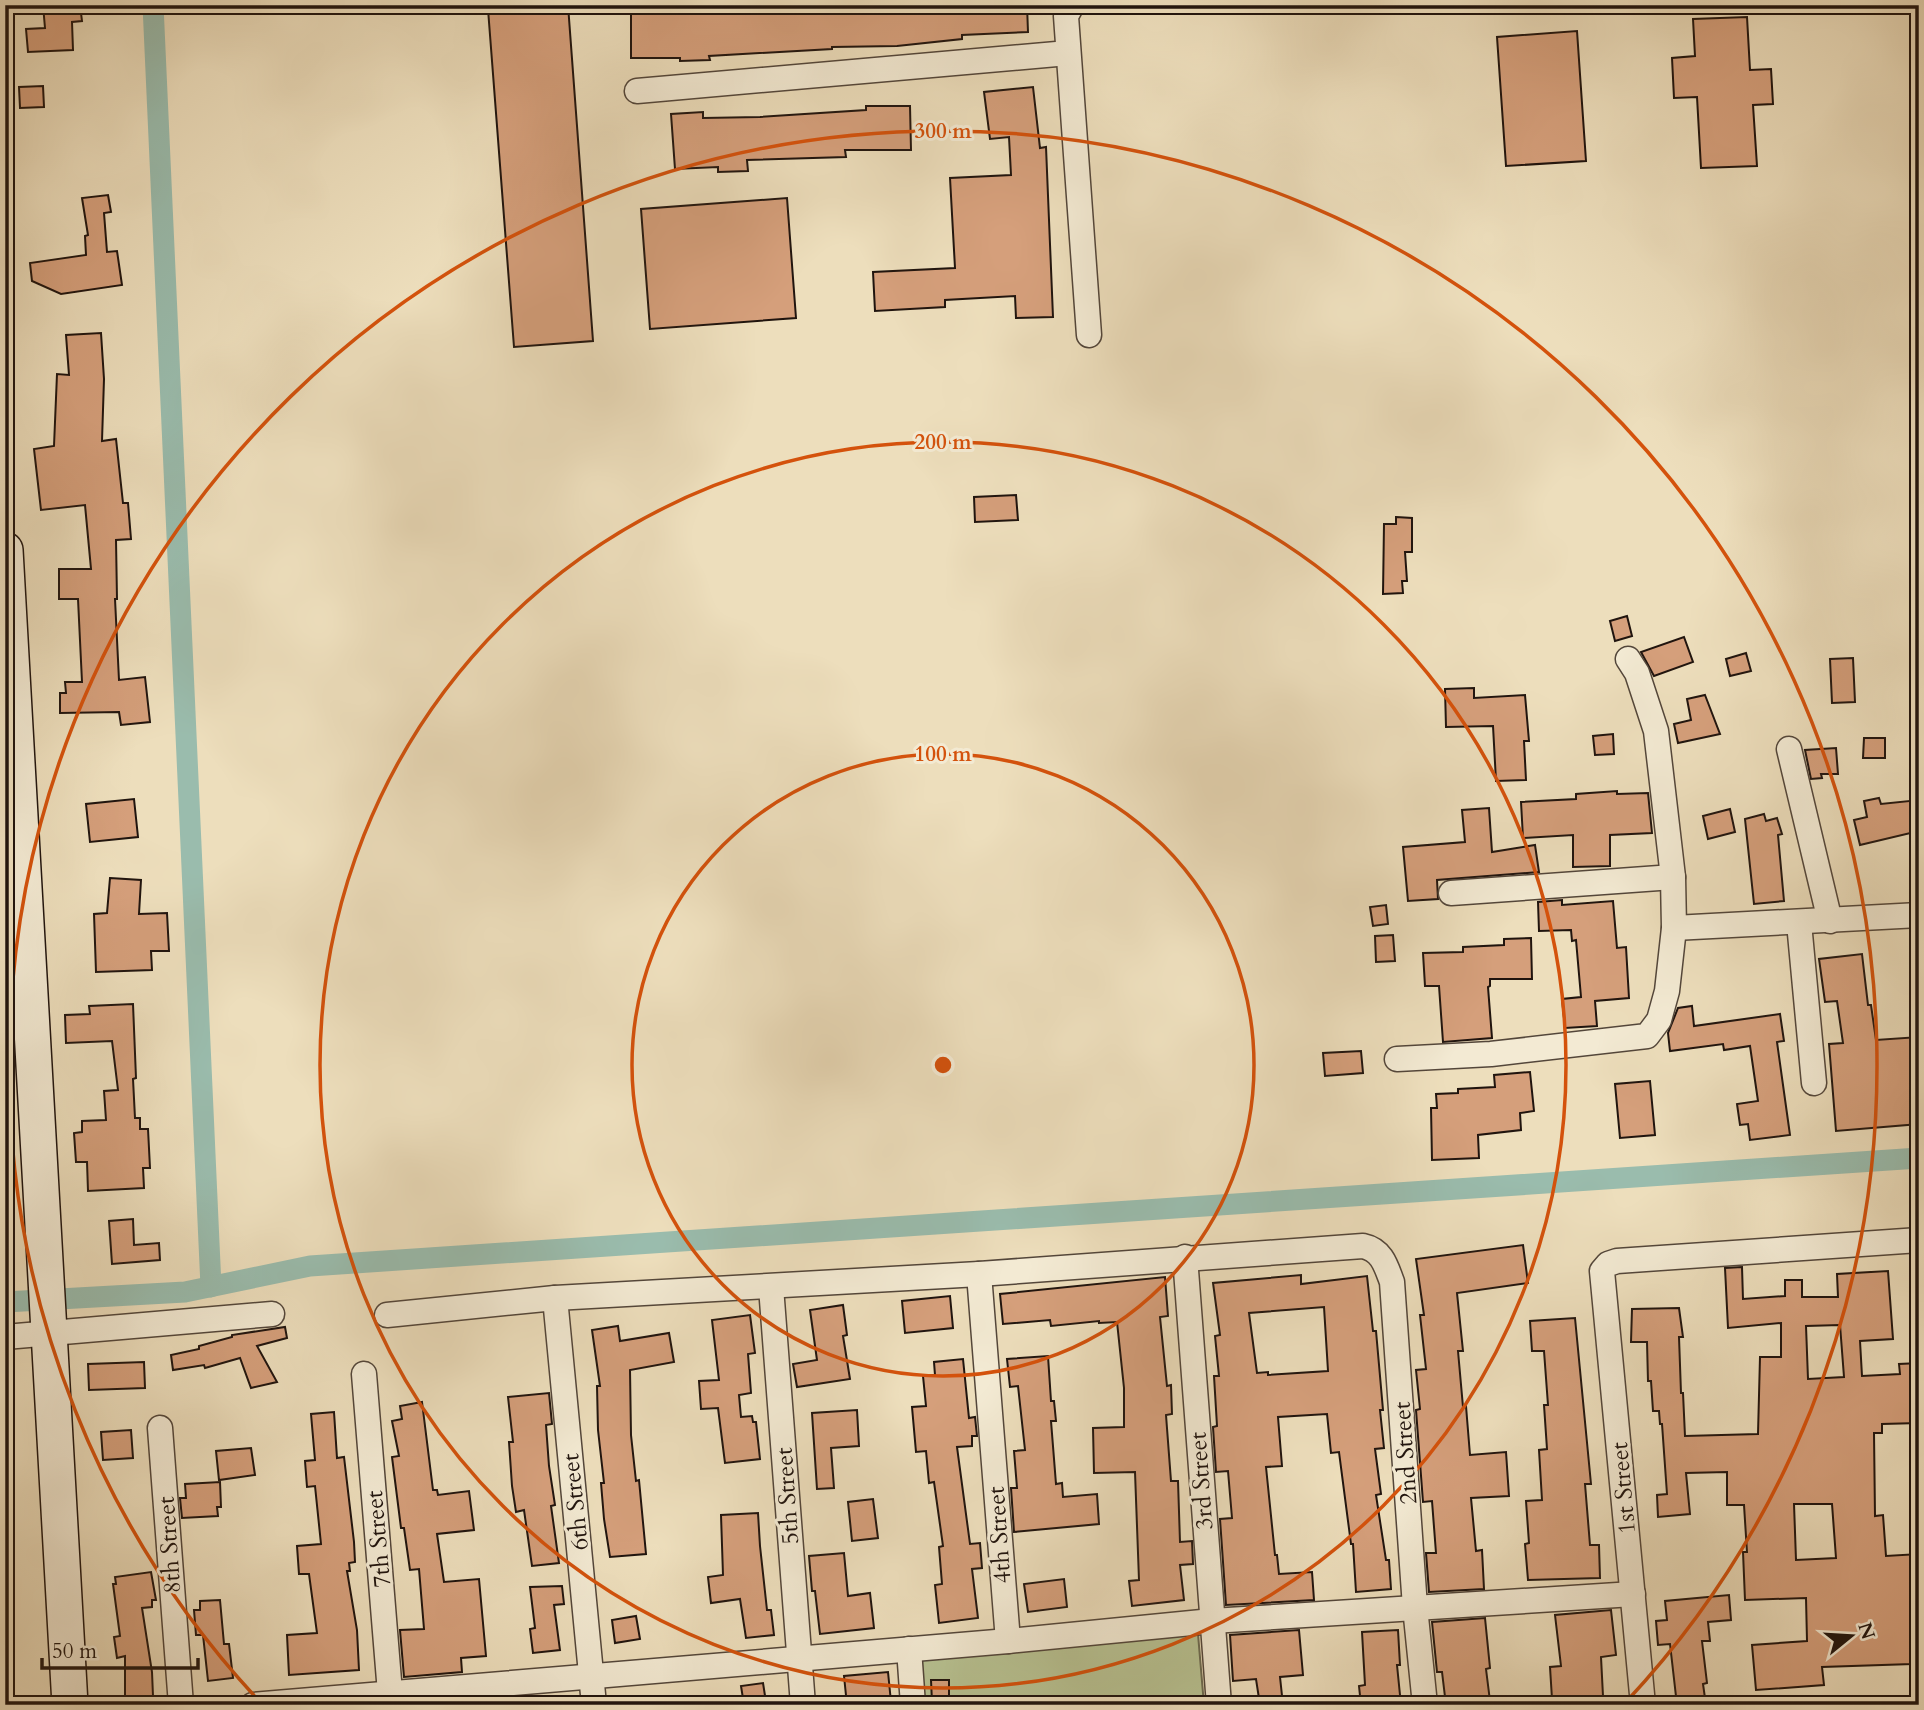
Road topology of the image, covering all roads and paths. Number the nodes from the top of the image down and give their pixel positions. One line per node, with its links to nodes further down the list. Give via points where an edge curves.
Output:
1 (1072, 5): 2 (street, via 1066,16)
2 (1068, 53): 3 (street); 4 (street)
3 (637, 91)
4 (1089, 335)
5 (5, 550): 7 (main road)
6 (1628, 659): 9 (street, via 1656,731)
7 (11, 740): 22 (main road)
8 (1789, 749): 12 (street)
9 (1672, 877): 10 (street); 14 (street)
10 (1451, 893)
11 (1919, 915): 12 (street)
12 (1830, 922): 13 (street)
13 (1799, 923): 14 (street); 16 (street)
14 (1674, 928): 15 (street, via 1667,991 1659,1020 1647,1036 1491,1054)
15 (1397, 1059)
16 (1814, 1083)
17 (1919, 1240): 28 (street, 1st Street, via 1617,1261 1602,1271)
18 (1185, 1258): 19 (street); 29 (street, 2nd Street, via 1363,1246 1380,1255 1392,1282); 30 (street, 3rd Street)
19 (979, 1274): 20 (street); 31 (street, 4th Street)
20 (771, 1287): 21 (street); 33 (street, 5th Street)
21 (555, 1298): 24 (street); 34 (street, 6th Street)
22 (48, 1308): 23 (street); 25 (street); 36 (main road)
23 (272, 1314)
24 (387, 1315)
25 (5, 1337)
26 (364, 1374): 35 (street, 7th Street)
27 (160, 1428): 37 (street, 8th Street)
28 (1633, 1594): 29 (street); 44 (street, 1st Street)
29 (1415, 1606): 30 (street); 43 (street, 2nd Street)
30 (1212, 1621): 31 (street); 42 (street, 3rd Street)
31 (1008, 1641): 32 (street)
32 (909, 1649): 33 (street); 41 (street)
33 (800, 1658): 34 (street); 40 (street, 5th Street)
34 (592, 1676): 35 (street); 39 (street, 6th Street)
35 (390, 1699): 38 (street)
36 (70, 1705)
37 (181, 1705)
38 (253, 1705)
39 (594, 1705)
40 (803, 1705)
41 (913, 1705)
42 (1219, 1705)
43 (1425, 1705)
44 (1643, 1705)

